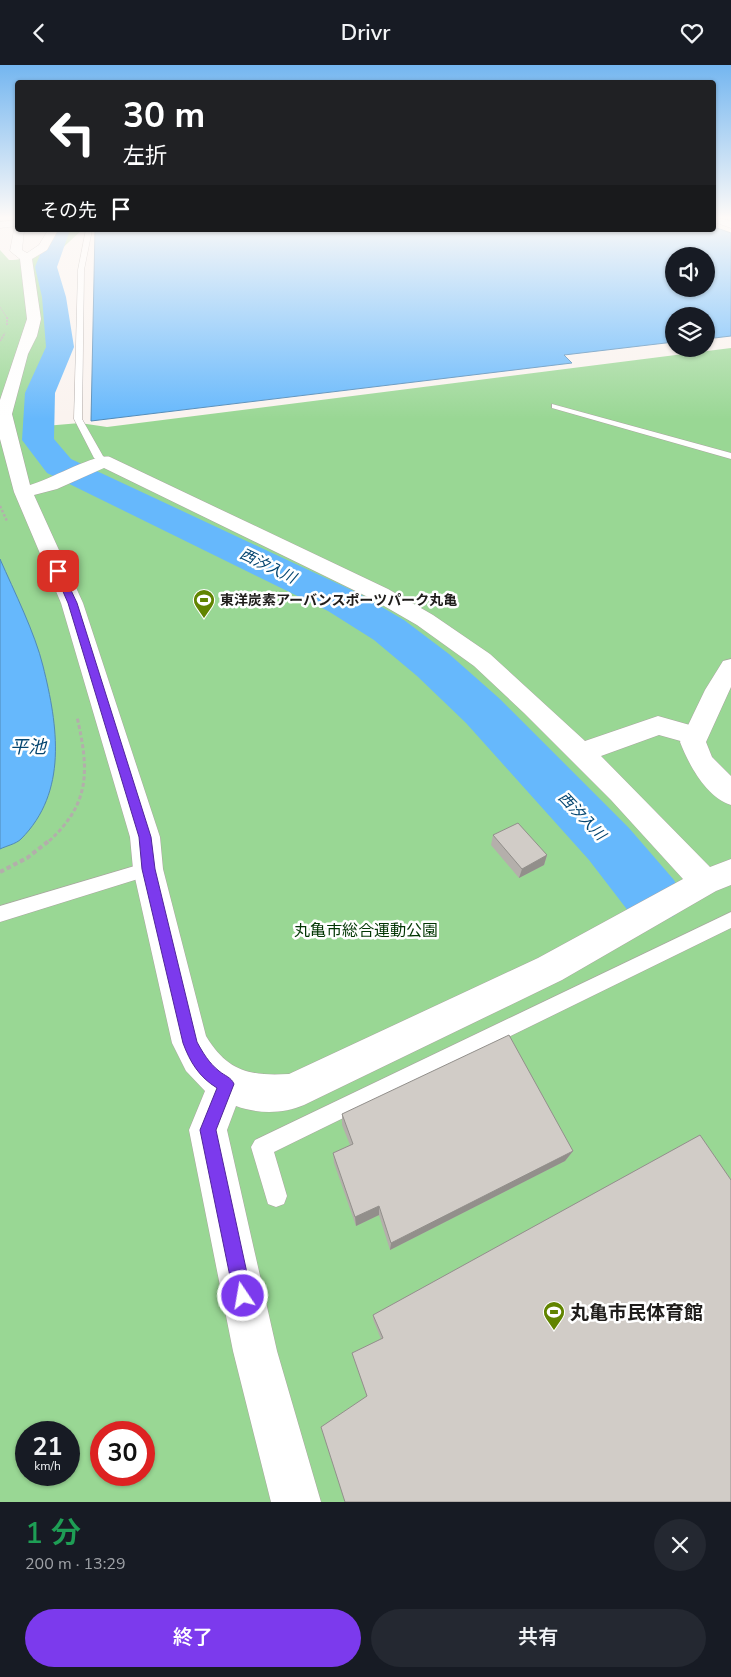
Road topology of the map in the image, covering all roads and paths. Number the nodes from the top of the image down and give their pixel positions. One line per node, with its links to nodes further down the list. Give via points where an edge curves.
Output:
1 (29, 284): 8 (street, via 34,319 30,336 20,354 4,413)
2 (81, 284): 7 (lane, via 78,419 99,458)
3 (0, 307): 4 (path, via 8,319 7,330)
4 (0, 341)
5 (555, 406): 6 (lane)
6 (731, 457)
7 (104, 461): 8 (street); 13 (street, via 380,594 426,620 482,660)
8 (11, 499): 9 (path); 15 (street, via 72,603 145,837)
9 (8, 522)
10 (731, 667): 12 (street)
11 (76, 715): 16 (path, via 85,752 84,788 73,814 54,837 23,863)
12 (695, 735): 13 (street, via 658,725); 14 (street, via 692,742 701,762)
13 (581, 753): 17 (street)
14 (731, 794)
15 (148, 869): 18 (lane); 20 (street, via 190,1043 200,1062)
16 (0, 872)
17 (718, 877): 20 (street, via 550,969 291,1093 251,1092)
18 (0, 914)
19 (731, 919): 21 (lane, via 262,1147)
20 (226, 1084): 22 (street, via 208,1130 255,1351)
21 (276, 1196)
22 (296, 1502)

